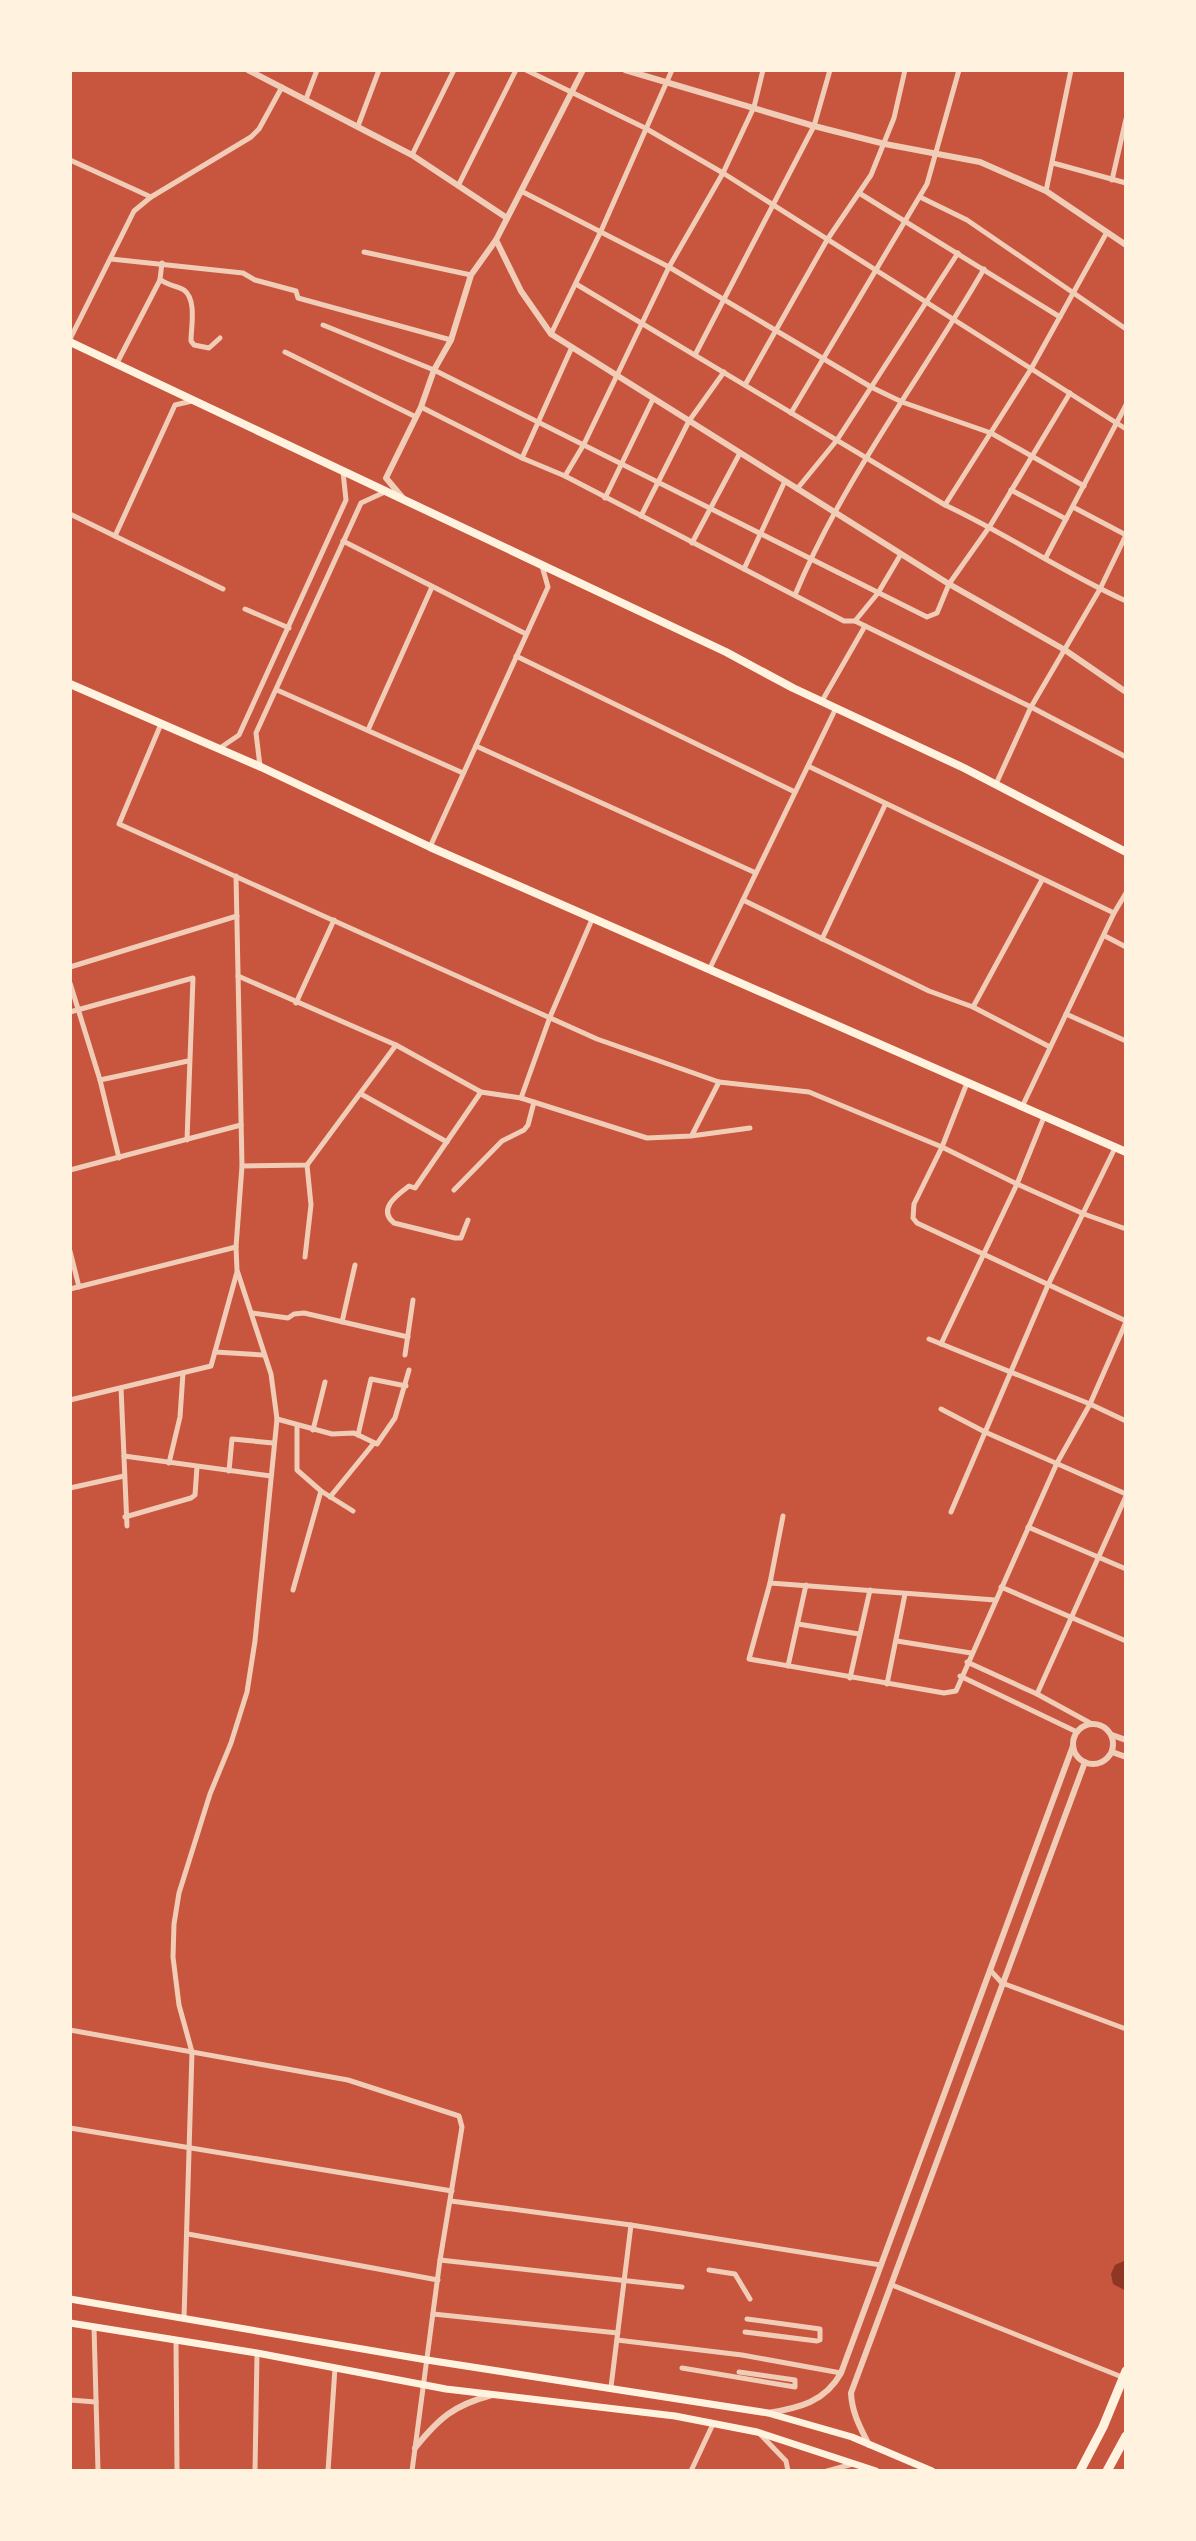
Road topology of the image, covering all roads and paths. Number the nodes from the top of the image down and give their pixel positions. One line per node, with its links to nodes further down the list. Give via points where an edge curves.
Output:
1 (317, 70): 18 (street)
2 (379, 70): 21 (street)
3 (454, 70): 26 (street)
4 (516, 70): 32 (street)
5 (526, 70): 17 (street)
6 (583, 70): 17 (street)
7 (625, 70): 15 (street)
8 (672, 70): 15 (street)
9 (763, 70): 19 (street)
10 (830, 70): 22 (street)
11 (905, 70): 24 (street)
12 (959, 70): 25 (street)
13 (1071, 70): 28 (street)
14 (251, 71): 16 (street)
15 (666, 83): 19 (street); 23 (street)
16 (282, 87): 18 (street); 36 (street, via 251,137)
17 (572, 92): 23 (street); 34 (street)
18 (306, 99): 21 (street)
19 (754, 107): 22 (street); 29 (street)
20 (1126, 119): 30 (street)
21 (358, 126): 26 (street)
22 (814, 126): 24 (street); 38 (street)
23 (645, 128): 29 (street); 41 (street)
24 (885, 144): 25 (street); 35 (street)
25 (938, 152): 33 (street, via 980,162); 37 (street)
26 (412, 155): 32 (street)
27 (70, 160): 36 (street)
28 (1053, 163): 30 (street); 33 (street)
29 (723, 173): 38 (street); 50 (street)
30 (1112, 180): 31 (street)
31 (1126, 183)
32 (459, 184): 39 (street)
33 (1046, 191): 42 (street)
34 (523, 192): 39 (street); 41 (street)
35 (859, 193): 40 (street); 44 (street)
36 (151, 197): 48 (street, via 134,211)
37 (920, 197): 40 (street); 56 (street, via 967,220)
38 (774, 206): 44 (street); 57 (street)
39 (507, 218): 43 (street)
40 (905, 221): 47 (street); 52 (street)
41 (601, 231): 50 (street); 55 (street)
42 (1107, 232): 45 (street); 56 (street)
43 (496, 240): 53 (street); 65 (street, via 521,291)
44 (827, 240): 52 (street); 64 (street)
45 (1126, 245)
46 (364, 252): 53 (street)
47 (958, 253): 51 (street); 58 (street)
48 (111, 259): 49 (street); 67 (street)
49 (162, 263): 54 (street); 68 (street, via 243,273 296,291 298,298)
50 (669, 267): 57 (street); 61 (street)
51 (984, 269): 59 (street); 60 (street)
52 (875, 270): 58 (street); 72 (street)
53 (471, 275): 68 (street)
54 (160, 279): 66 (street, via 189,298 194,345 209,348); 73 (street)
55 (576, 284): 61 (street); 65 (street)
56 (1074, 292): 59 (street); 63 (street)
57 (724, 301): 64 (street); 71 (street)
58 (925, 302): 60 (street); 79 (street)
59 (1060, 317): 74 (street)
60 (954, 320): 74 (street); 83 (street)
61 (642, 322): 71 (street); 77 (street)
62 (323, 325): 75 (street)
63 (1126, 329)
64 (775, 332): 72 (street); 78 (street)
65 (551, 334): 69 (street)
66 (220, 338)
67 (70, 340): 73 (main road)
68 (451, 340): 75 (street)
69 (572, 347): 77 (street); 89 (street)
70 (285, 352): 87 (street)
71 (695, 355): 76 (street)
72 (822, 360): 79 (street); 86 (street)
73 (117, 364): 82 (main road)
74 (1031, 369): 80 (street); 92 (street)
75 (434, 370): 85 (street); 89 (street)
76 (724, 372): 78 (street); 88 (street)
77 (617, 374): 81 (street); 94 (street)
78 (745, 385): 86 (street)
79 (871, 387): 83 (street); 93 (street)
80 (1070, 393): 90 (street); 96 (street)
81 (653, 399): 88 (street); 99 (street)
82 (193, 400): 100 (main road); 120 (street, via 175,405)
83 (902, 402): 92 (street); 98 (street)
84 (1126, 405): 90 (street)
85 (421, 407): 87 (street); 97 (street)
86 (791, 413): 93 (street)
87 (416, 417): 108 (street, via 386,478)
88 (689, 421): 95 (street); 103 (street)
89 (538, 422): 94 (street); 97 (street)
90 (1117, 423): 91 (street); 104 (street)
91 (1126, 429)
92 (991, 433): 96 (street); 110 (street)
93 (837, 440): 98 (street); 105 (street)
94 (584, 444): 99 (street); 101 (street)
95 (740, 453): 102 (street); 112 (street)
96 (1031, 456): 104 (street); 106 (street)
97 (522, 458): 101 (street)
98 (867, 458): 110 (street); 113 (street)
99 (622, 464): 103 (street); 109 (street)
100 (343, 472): 107 (main road); 138 (street, via 346,500)
101 (565, 476): 109 (street)
102 (785, 481): 105 (street); 118 (street)
103 (660, 482): 112 (street); 115 (street)
104 (1084, 486): 111 (street)
105 (797, 489): 113 (street)
106 (1011, 490): 116 (street); 117 (street)
107 (388, 491): 108 (main road); 121 (street, via 361,503)
108 (402, 498): 126 (main road)
109 (605, 498): 115 (street)
110 (945, 505): 117 (street)
111 (1073, 507): 116 (street); 119 (street)
112 (712, 509): 118 (street); 122 (street)
113 (835, 512): 123 (street); 125 (street)
114 (70, 514): 120 (street)
115 (641, 516): 122 (street)
116 (1066, 519): 124 (street)
117 (990, 526): 124 (street); 128 (street)
118 (761, 535): 125 (street); 127 (street)
119 (1126, 535): 131 (street)
120 (115, 536): 130 (street)
121 (343, 541): 129 (street); 143 (street)
122 (692, 543): 127 (street)
123 (901, 554): 128 (street); 132 (street)
124 (1046, 557): 131 (street)
125 (810, 559): 132 (street); 133 (street)
126 (541, 564): 139 (street, via 548,587); 145 (main road)
127 (744, 569): 133 (street)
128 (949, 584): 132 (street, via 933,617); 140 (street)
129 (432, 587): 139 (street); 149 (street)
130 (223, 589)
131 (1100, 589): 134 (street); 140 (street)
132 (878, 593): 136 (street)
133 (795, 595): 136 (street, via 844,621)
134 (1126, 601)
135 (245, 609): 138 (street)
136 (855, 621): 137 (street)
137 (865, 626): 145 (street); 146 (street)
138 (289, 628): 151 (street, via 239,735)
139 (526, 634): 141 (street)
140 (1065, 650): 144 (street); 146 (street)
141 (516, 656): 150 (street); 157 (street)
142 (70, 684): 148 (main road)
143 (277, 690): 149 (street); 154 (street, via 256,733)
144 (1126, 692)
145 (822, 701): 147 (main road)
146 (1031, 707): 152 (street); 156 (street)
147 (836, 708): 153 (street); 156 (main road)
148 (161, 723): 151 (main road); 162 (street, via 119,824)
149 (368, 730): 155 (street)
150 (476, 746): 155 (street); 161 (street)
151 (219, 748): 154 (main road)
152 (1126, 757)
153 (808, 766): 157 (street); 158 (street)
154 (261, 767): 159 (main road)
155 (463, 773): 159 (street)
156 (996, 784): 160 (main road)
157 (795, 792): 161 (street)
158 (885, 805): 163 (street); 171 (street)
159 (430, 847): 168 (main road)
160 (1126, 852)
161 (756, 873): 165 (street)
162 (236, 876): 167 (street); 169 (street)
163 (1042, 880): 166 (street); 178 (street)
164 (1126, 893): 166 (street)
165 (743, 900): 171 (street); 174 (street)
166 (1114, 913): 170 (street)
167 (237, 916): 173 (street); 175 (street)
168 (593, 917): 174 (main road); 182 (street)
169 (334, 920): 177 (street); 182 (street)
170 (1105, 936): 172 (street); 181 (street)
171 (822, 939): 178 (street)
172 (1126, 947)
173 (70, 967)
174 (710, 968): 189 (main road)
175 (238, 976): 177 (street); 196 (street)
176 (70, 983): 179 (street)
177 (296, 1003): 184 (street)
178 (973, 1007): 185 (street)
179 (79, 1009): 180 (street); 186 (street, via 193,978); 187 (street)
180 (70, 1012)
181 (1066, 1014): 183 (street); 185 (street)
182 (550, 1017): 188 (street); 192 (street)
183 (1126, 1041)
184 (396, 1045): 190 (street); 191 (street)
185 (1050, 1047): 194 (street)
186 (188, 1061): 187 (street); 199 (street)
187 (100, 1080): 204 (street)
188 (719, 1082): 198 (street); 201 (street, via 809,1092)
189 (967, 1083): 194 (main road); 201 (street)
190 (481, 1092): 192 (street); 200 (street)
191 (361, 1094): 200 (street); 205 (street)
192 (521, 1098): 193 (street)
193 (534, 1102): 198 (street, via 647,1138); 209 (street, via 524,1130 502,1141)
194 (1021, 1107): 195 (main road)
195 (1044, 1117): 202 (main road); 208 (street)
196 (241, 1125): 199 (street); 206 (street)
197 (750, 1128): 198 (street)
198 (691, 1136)
199 (187, 1140): 204 (street)
200 (447, 1142): 211 (street, via 415,1188 409,1186 393,1198 387,1212 394,1223 455,1238 461,1238)
201 (942, 1147): 208 (street); 215 (street, via 914,1204 913,1218)
202 (1115, 1147): 203 (main road); 210 (street)
203 (1126, 1152)
204 (119, 1158): 207 (street)
205 (307, 1165): 206 (street); 216 (street, via 311,1205)
206 (242, 1166): 213 (street)
207 (70, 1170)
208 (1017, 1184): 210 (street); 215 (street)
209 (454, 1190)
210 (1084, 1214): 212 (street); 219 (street)
211 (468, 1220)
212 (1126, 1229)
213 (236, 1247): 218 (street); 220 (street)
214 (70, 1251): 220 (street)
215 (982, 1253): 219 (street); 228 (street)
216 (305, 1257)
217 (355, 1265): 225 (street)
218 (237, 1270): 223 (street); 229 (street)
219 (1048, 1285): 224 (street); 234 (street)
220 (79, 1287): 221 (street)
221 (70, 1289)
222 (413, 1300): 226 (street)
223 (252, 1313): 225 (street, via 288,1318 304,1313); 230 (street)
224 (1126, 1321): 239 (street)
225 (342, 1322): 226 (street)
226 (408, 1337): 231 (street)
227 (929, 1339): 228 (street)
228 (941, 1344): 234 (street)
229 (215, 1352): 230 (street); 233 (street, via 211,1366)
230 (263, 1355): 241 (street)
231 (405, 1355)
232 (409, 1370): 236 (street)
233 (183, 1373): 237 (street); 250 (street)
234 (1010, 1374): 239 (street); 245 (street)
235 (325, 1382): 244 (street)
236 (406, 1386): 246 (street, via 371,1379); 248 (street, via 395,1418)
237 (121, 1388): 238 (street); 249 (street)
238 (70, 1400)
239 (1090, 1404): 242 (street); 251 (street)
240 (941, 1409): 245 (street)
241 (277, 1419): 243 (street); 247 (street)
242 (1126, 1421)
243 (297, 1426): 244 (street); 257 (street, via 297,1470)
244 (313, 1430): 246 (street)
245 (985, 1432): 251 (street); 261 (street)
246 (358, 1435): 248 (street)
247 (273, 1443): 253 (street, via 232,1439); 255 (street)
248 (374, 1443): 259 (street)
249 (124, 1456): 250 (street); 254 (street)
250 (169, 1463): 252 (street)
251 (1057, 1463): 258 (street); 265 (street)
252 (197, 1467): 253 (street); 263 (street, via 191,1498)
253 (229, 1471): 255 (street)
254 (124, 1476): 256 (street); 263 (street)
255 (271, 1476): 299 (street, via 247,1692 210,1794 174,1924 179,2005)
256 (70, 1488)
257 (321, 1491): 259 (street); 271 (street)
258 (1126, 1495): 266 (street)
259 (330, 1497): 260 (street)
260 (353, 1511)
261 (951, 1512)
262 (783, 1516): 268 (street)
263 (125, 1517): 264 (street)
264 (127, 1526)
265 (1028, 1527): 266 (street); 270 (street)
266 (1098, 1557): 267 (street); 275 (street)
267 (1126, 1569)
268 (770, 1583): 269 (street); 282 (street, via 749,1659)
269 (806, 1585): 272 (street); 276 (street)
270 (1001, 1587): 274 (street); 275 (street)
271 (293, 1590)
272 (870, 1590): 273 (street); 277 (street)
273 (905, 1594): 274 (street); 278 (street)
274 (995, 1600): 280 (street)
275 (1071, 1618): 279 (street); 286 (street)
276 (798, 1624): 277 (street); 282 (street)
277 (859, 1634): 284 (street)
278 (897, 1641): 280 (street); 285 (street)
279 (1126, 1641)
280 (971, 1653): 281 (street)
281 (967, 1661): 283 (street); 286 (street)
282 (788, 1666): 284 (street)
283 (960, 1676): 285 (street, via 952,1693); 288 (street)
284 (850, 1678): 285 (street)
285 (887, 1684)
286 (1037, 1694): 287 (street)
287 (1092, 1724): 288 (street); 289 (street)
288 (1077, 1732): 291 (street)
289 (1112, 1735): 290 (street); 292 (street)
290 (1126, 1740)
291 (1073, 1746): 294 (street); 295 (street)
292 (1112, 1752): 293 (street); 294 (street, via 1098,1764)
293 (1126, 1757)
294 (1085, 1762): 296 (street)
295 (990, 1970): 296 (street); 307 (street)
296 (1002, 1983): 297 (street); 311 (street)
297 (1126, 2029)
298 (70, 2030): 299 (street)
299 (192, 2052): 301 (street); 302 (street, via 348,2080 459,2116 462,2127)
300 (70, 2128): 301 (street)
301 (190, 2148): 302 (street); 305 (street)
302 (452, 2191): 303 (street)
303 (451, 2201): 304 (street); 306 (street)
304 (631, 2225): 307 (street); 310 (street)
305 (188, 2234): 309 (street); 316 (street)
306 (440, 2260): 309 (street); 310 (street)
307 (881, 2265): 324 (street)
308 (709, 2270): 314 (street, via 735,2274)
309 (438, 2280): 315 (street)
310 (624, 2280): 312 (street); 321 (street)
311 (892, 2285): 326 (street); 330 (street)
312 (682, 2287)
313 (70, 2299): 316 (main road)
314 (750, 2299)
315 (433, 2314): 321 (street); 325 (street)
316 (184, 2318): 325 (main road)
317 (747, 2319): 320 (street, via 820,2329 820,2340)
318 (70, 2323): 319 (main road)
319 (94, 2327): 322 (main road); 336 (street)
320 (745, 2332)
321 (617, 2337): 329 (street); 333 (street)
322 (176, 2339): 323 (main road); 345 (street)
323 (257, 2353): 327 (main road); 346 (street)
324 (848, 2355): 326 (street, via 852,2370); 329 (street)
325 (427, 2360): 332 (street); 333 (main road)
326 (863, 2363): 341 (street, via 851,2393 856,2421)
327 (335, 2368): 332 (main road); 347 (street)
328 (682, 2368): 331 (street)
329 (841, 2373): 337 (street, via 834,2386 811,2402)
330 (1124, 2374): 354 (highway)
331 (739, 2376): 331 (street, via 796,2382 793,2387)
332 (424, 2385): 334 (main road); 342 (street)
333 (611, 2387): 337 (main road)
334 (493, 2395): 338 (main road); 342 (street, via 463,2403 436,2422)
335 (70, 2400): 336 (street)
336 (96, 2402): 344 (street)
337 (768, 2413): 341 (main road)
338 (713, 2424): 339 (main road); 349 (street)
339 (757, 2432): 343 (main road); 350 (street, via 786,2461)
340 (1126, 2436): 355 (highway)
341 (869, 2445): 353 (main road)
342 (415, 2448): 348 (street)
343 (857, 2463): 351 (street); 352 (main road)
344 (98, 2471)
345 (177, 2471)
346 (255, 2471)
347 (328, 2471)
348 (412, 2471)
349 (691, 2471)
350 (788, 2471)
351 (827, 2471)
352 (876, 2471)
353 (932, 2471)
354 (1080, 2471)
355 (1107, 2471)

